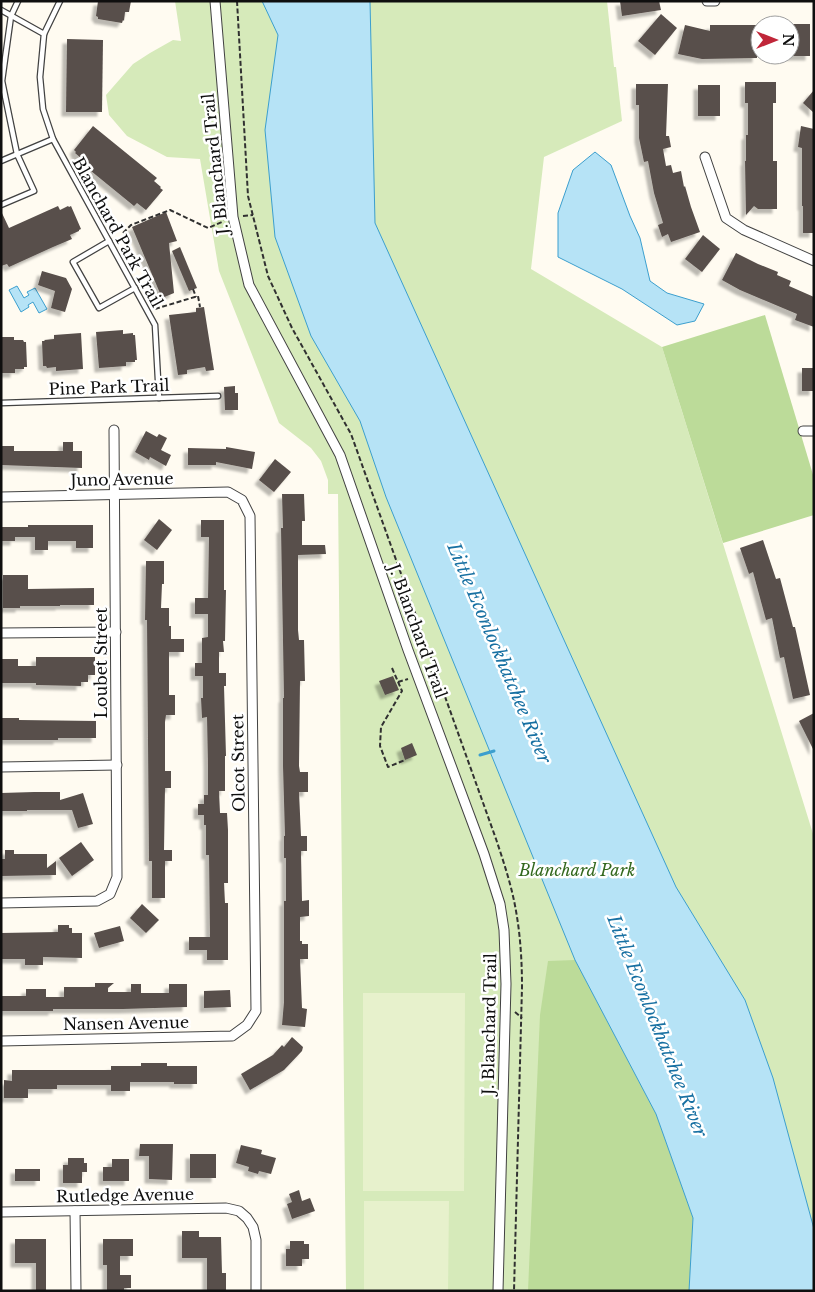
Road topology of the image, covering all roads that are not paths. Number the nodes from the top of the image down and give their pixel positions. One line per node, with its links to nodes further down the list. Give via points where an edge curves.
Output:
1 (18, 1): 7 (lane)
2 (60, 1): 8 (lane)
3 (215, 1): 37 (street, J. Blanchard Trail, via 233,217 249,285 340,455 500,904 506,984)
4 (707, 1): 5 (street)
5 (715, 1)
6 (1, 10): 7 (lane)
7 (11, 16): 8 (lane); 10 (lane, via 2,81)
8 (44, 34): 9 (lane, Blanchard Park Trail, via 40,77 43,109)
9 (53, 139): 10 (lane); 14 (lane, Blanchard Park Trail)
10 (18, 154): 12 (lane); 13 (lane, via 34,191)
11 (705, 157): 15 (street, via 726,218 744,230)
12 (1, 161)
13 (1, 206)
14 (109, 241): 16 (lane, Blanchard Park Trail); 16 (lane, via 73,262 100,308)
15 (814, 261)
16 (135, 288): 18 (lane, Blanchard Park Trail, via 155,325)
17 (218, 396): 18 (lane, Pine Park Trail)
18 (159, 398): 19 (lane, Pine Park Trail)
19 (1, 403)
20 (114, 430): 23 (street, Loubet Street)
21 (803, 431): 22 (street)
22 (814, 431)
23 (115, 494): 24 (street, Juno Avenue); 25 (street, Juno Avenue, via 228,492); 26 (street, Loubet Street)
24 (1, 497)
25 (242, 500): 31 (street, Olcot Street, via 250,516 256,1011)
26 (116, 632): 27 (street); 28 (street, Loubet Street)
27 (1, 633)
28 (117, 765): 29 (street); 30 (street, Loubet Street, via 118,877 110,894 97,901)
29 (1, 767)
30 (1, 904)
31 (247, 1025): 32 (street, Nansen Avenue, via 232,1036)
32 (1, 1041)
33 (75, 1211): 34 (street, Rutledge Avenue); 35 (street); 36 (street, Rutledge Avenue, via 226,1208 239,1211 254,1227)
34 (1, 1212)
35 (76, 1291)
36 (256, 1291)
37 (498, 1291)

